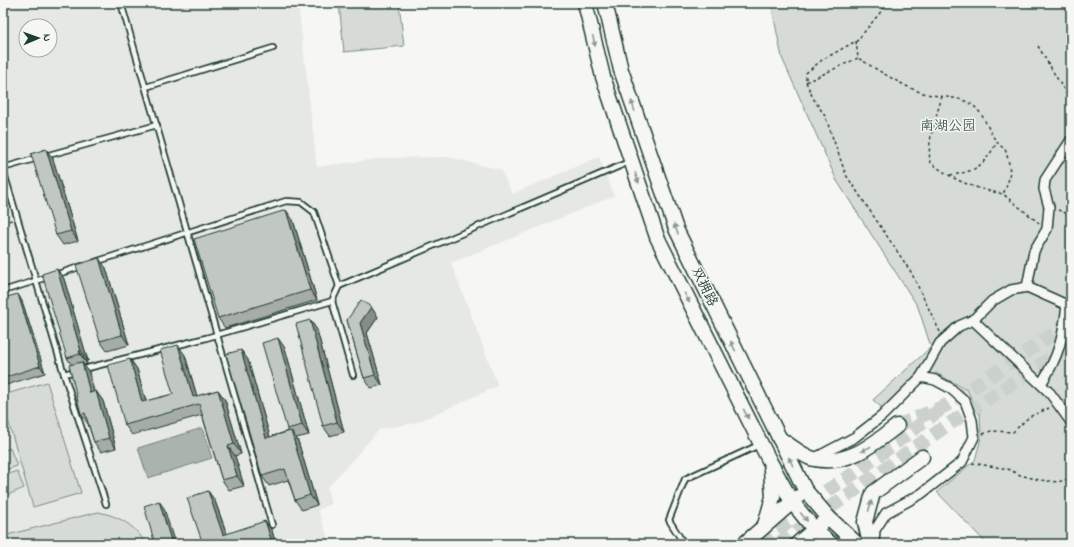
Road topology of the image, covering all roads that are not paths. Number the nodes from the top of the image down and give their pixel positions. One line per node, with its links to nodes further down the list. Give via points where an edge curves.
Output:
1 (122, 3): 5 (lane)
2 (585, 3): 8 (main road, 双拥路, one-way to 8, via 602,77)
3 (605, 3): 26 (main road, 双拥路, one-way to 3, via 676,229 621,70)
4 (273, 48): 5 (lane)
5 (146, 87): 6 (lane)
6 (157, 125): 9 (lane); 10 (lane)
7 (1071, 140): 15 (street, via 1045,180 1044,189 1049,207 1047,229 1034,251)
8 (631, 161): 14 (lane); 27 (main road, 双拥路, one-way to 27, via 657,237)
9 (3, 169): 13 (lane)
10 (188, 232): 11 (lane); 14 (lane, via 286,201 301,202 314,212); 19 (lane)
11 (92, 263)
12 (84, 266): 13 (lane)
13 (36, 280): 16 (lane); 20 (lane)
14 (339, 286): 17 (lane)
15 (1027, 287): 18 (street, via 1012,290 992,301); 23 (street, via 1068,305 1062,341 1053,365)
16 (3, 291)
17 (332, 301): 19 (lane); 21 (lane)
18 (974, 320): 22 (street, via 959,326 940,343); 23 (street)
19 (217, 335): 20 (lane); 35 (lane)
20 (64, 374): 33 (lane)
21 (353, 375)
22 (921, 377): 29 (street, via 882,416 855,437); 44 (street, via 935,380 950,388 965,401 972,420 974,437 962,462 921,494 886,513 875,530)
23 (1041, 384): 24 (street)
24 (1071, 422)
25 (897, 426): 29 (main road, one-way to 29, via 872,445 842,460)
26 (778, 438): 29 (main road); 31 (main road, 双拥路, one-way to 26)
27 (761, 444): 30 (main road, 双拥路); 38 (lane, via 685,479 670,520)
28 (922, 457): 43 (main road, one-way to 28, via 865,522 873,493)
29 (813, 459)
30 (769, 460): 32 (main road, 双拥路); 36 (main road, via 773,497)
31 (805, 490): 32 (main road); 34 (main road, 双拥路)
32 (792, 502): 36 (main road); 37 (main road, 双拥路, one-way to 37)
33 (106, 504)
34 (828, 517): 37 (main road); 42 (main road, 双拥路)
35 (272, 525)
36 (765, 525): 39 (main road)
37 (815, 530): 40 (main road); 41 (main road, 双拥路)
38 (684, 544)
39 (744, 544)
40 (797, 544)
41 (831, 544)
42 (856, 544)
43 (870, 544)
44 (874, 544)

